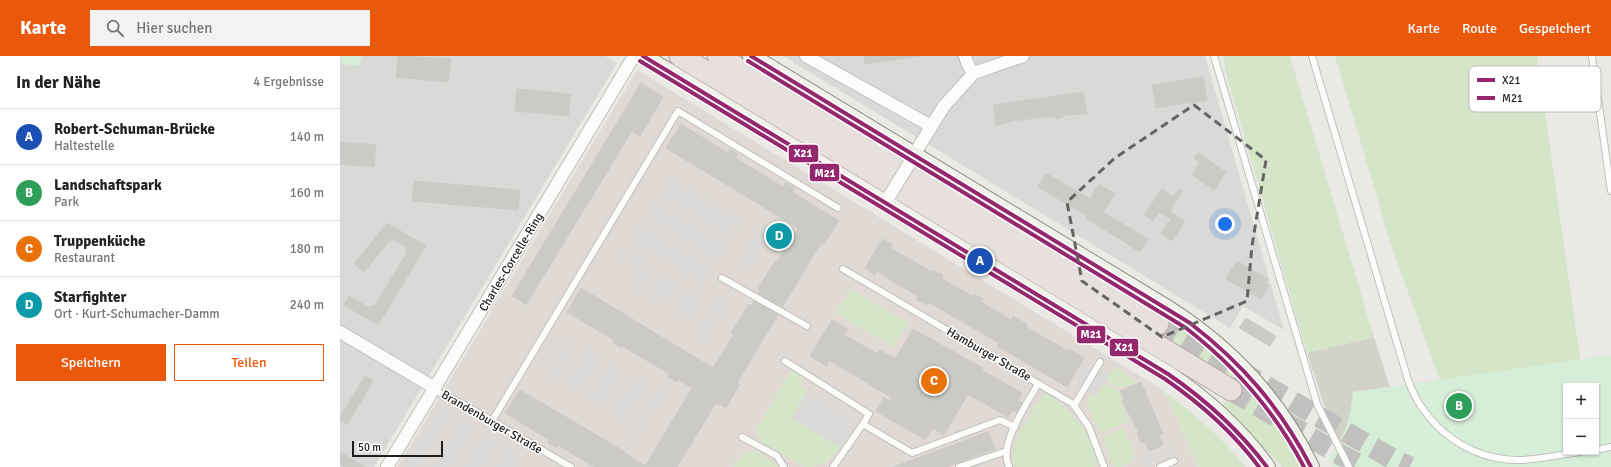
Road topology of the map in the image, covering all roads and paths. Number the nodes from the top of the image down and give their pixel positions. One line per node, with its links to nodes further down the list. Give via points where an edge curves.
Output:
1 (634, 56): 28 (street, Charles-Corcelle-Ring)
2 (643, 56): 18 (main road)
3 (680, 56): 29 (highway)
4 (718, 56): 22 (highway)
5 (751, 56): 16 (main road)
6 (806, 56): 15 (street)
7 (965, 56): 13 (street)
8 (1023, 56): 13 (street)
9 (1214, 56): 50 (lane, via 1317,404)
10 (1312, 56): 38 (lane, via 1408,380 1419,405 1439,429 1452,439 1482,454 1521,460)
11 (1592, 56): 12 (lane)
12 (1593, 66)
13 (974, 73): 15 (street, via 944,106)
14 (1600, 112): 17 (lane)
15 (931, 126): 16 (street)
16 (911, 159): 18 (street, bridge); 49 (main road, via 1197,328 1236,361 1261,389 1293,433)
17 (1611, 191)
18 (888, 199): 48 (main road, via 1185,385 1228,422)
19 (838, 208): 31 (lane, via 678,111)
20 (843, 269): 27 (lane, Hamburger Straße)
21 (722, 278): 23 (lane)
22 (1158, 324)
23 (807, 326)
24 (340, 332): 28 (street)
25 (785, 361): 32 (lane, via 869,414)
26 (1100, 362): 30 (lane)
27 (1038, 384): 30 (lane, Hamburger Straße); 33 (lane)
28 (435, 388): 31 (lane, Brandenburger Straße, via 441,394); 40 (street, Charles-Corcelle-Ring)
29 (1231, 390)
30 (1074, 406): 46 (lane, Hamburger Straße, via 1089,427)
31 (492, 421): 41 (lane, Brandenburger Straße)
32 (863, 424): 33 (lane, via 912,453 1000,420); 43 (lane)
33 (1015, 427): 37 (lane, via 1008,441)
34 (742, 438): 42 (lane, via 777,456)
35 (1611, 447): 36 (lane)
36 (1599, 449)
37 (1007, 451): 44 (lane); 45 (lane, via 1006,461)
38 (1563, 454)
39 (1174, 461): 47 (lane)
40 (387, 467)
41 (571, 467)
42 (784, 467)
43 (833, 467)
44 (959, 467)
45 (1009, 467)
46 (1104, 467)
47 (1160, 467)
48 (1267, 467)
49 (1311, 467)
50 (1349, 467)

